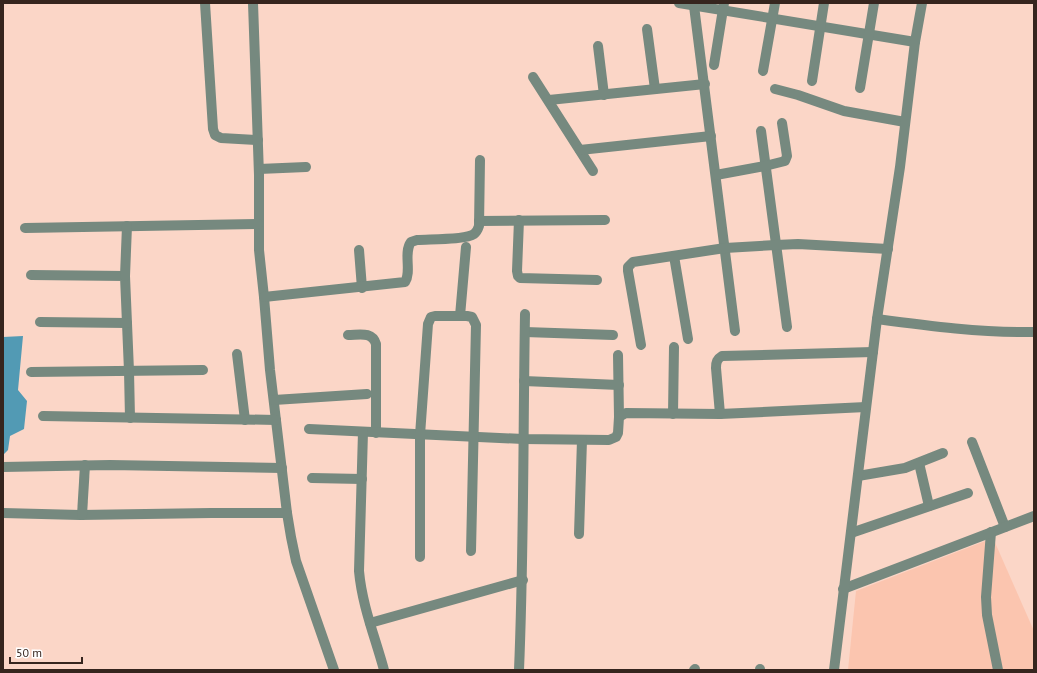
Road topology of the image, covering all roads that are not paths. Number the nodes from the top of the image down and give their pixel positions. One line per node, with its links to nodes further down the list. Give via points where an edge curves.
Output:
1 (205, 3): 30 (street, via 214,132 220,138)
2 (253, 3): 30 (street)
3 (679, 3): 8 (street)
4 (775, 3): 10 (street)
5 (824, 3): 11 (street)
6 (874, 3): 13 (street)
7 (922, 3): 14 (street)
8 (694, 6): 9 (street); 20 (street)
9 (723, 7): 10 (street); 16 (street)
10 (772, 18): 11 (street); 17 (street)
11 (820, 27): 13 (street); 19 (street)
12 (647, 28): 22 (street)
13 (869, 35): 14 (street); 21 (street)
14 (915, 42): 26 (street)
15 (598, 46): 24 (street)
16 (714, 65)
17 (763, 72)
18 (534, 77): 25 (street)
19 (812, 81)
20 (705, 84): 22 (street); 29 (street)
21 (860, 88)
22 (655, 89): 24 (street)
23 (775, 89): 26 (street, via 844,111)
24 (604, 95): 25 (street)
25 (549, 100): 31 (street)
26 (905, 122): 47 (street)
27 (782, 123): 33 (street, via 786,158 783,162)
28 (761, 131): 33 (street)
29 (711, 136): 31 (street); 37 (street)
30 (258, 140): 35 (street)
31 (580, 150): 36 (street)
32 (480, 160): 40 (street)
33 (765, 166): 37 (street); 44 (street)
34 (306, 167): 35 (street)
35 (259, 169): 41 (street)
36 (593, 172)
37 (716, 174): 46 (street)
38 (519, 220): 39 (street); 40 (street); 52 (street, via 517,270 520,278)
39 (605, 220)
40 (479, 221): 53 (street, via 477,231 470,236 411,242 404,282)
41 (258, 224): 42 (street); 54 (street, via 258,250)
42 (126, 226): 43 (street); 51 (street)
43 (25, 228)
44 (776, 245): 46 (street); 47 (street); 60 (street)
45 (466, 247): 56 (street)
46 (725, 248): 49 (street); 61 (street)
47 (888, 249): 57 (street)
48 (358, 250): 53 (street)
49 (674, 256): 66 (street); 67 (street, via 638,261 628,267)
50 (31, 275): 51 (street)
51 (125, 276): 59 (street)
52 (597, 280)
53 (362, 288): 54 (street)
54 (264, 298): 78 (street)
55 (525, 314): 62 (street)
56 (460, 316): 90 (street, via 435,316 431,317 428,324); 91 (street, via 472,317 476,325)
57 (877, 319): 63 (street, via 1008,332); 69 (street)
58 (40, 322): 59 (street)
59 (127, 323): 73 (street)
60 (787, 327)
61 (735, 331)
62 (525, 332): 65 (street); 75 (street)
63 (1034, 332)
64 (348, 335): 89 (street, via 370,335 376,344)
65 (613, 335)
66 (688, 339)
67 (641, 345)
68 (674, 348): 80 (street)
69 (873, 352): 79 (street); 81 (street, via 722,356 716,362)
70 (236, 354): 85 (street)
71 (618, 355): 76 (street)
72 (203, 370): 73 (street)
73 (129, 371): 74 (street); 84 (street)
74 (31, 372)
75 (524, 381): 76 (street); 92 (street)
76 (619, 385): 83 (street)
77 (367, 394): 78 (street)
78 (274, 400): 86 (street)
79 (866, 407): 81 (street); 100 (street)
80 (673, 414): 81 (street); 83 (street, via 626,414)
81 (720, 414)
82 (43, 416): 84 (street)
83 (619, 417): 93 (street, via 618,433 613,439)
84 (130, 418): 85 (street)
85 (245, 420): 86 (street)
86 (276, 420): 99 (street)
87 (309, 429): 88 (street)
88 (363, 432): 89 (street); 102 (street)
89 (376, 433): 90 (street)
90 (420, 434): 91 (street); 114 (street)
91 (473, 436): 92 (street); 113 (street)
92 (523, 439): 93 (street); 115 (street)
93 (582, 440): 112 (street)
94 (972, 442): 109 (street)
95 (943, 453): 96 (street)
96 (919, 463): 100 (street); 104 (street)
97 (85, 465): 98 (street); 99 (street); 107 (street)
98 (3, 467)
99 (282, 468): 106 (street)
100 (858, 476): 111 (street)
101 (312, 478): 102 (street)
102 (362, 479): 117 (street, via 359,571)
103 (968, 493): 104 (street)
104 (929, 506): 111 (street)
105 (3, 513): 107 (street)
106 (287, 513): 107 (street); 118 (street, via 296,561)
107 (82, 515)
108 (1034, 516): 109 (street)
109 (1005, 527): 110 (street)
110 (991, 532): 116 (street); 122 (street, via 986,597)
111 (851, 533): 116 (street)
112 (579, 534)
113 (471, 551)
114 (420, 557)
115 (523, 580): 117 (street); 120 (street)
116 (843, 589): 121 (street)
117 (370, 623): 119 (street)
118 (334, 670)
119 (384, 670)
120 (519, 670)
121 (834, 670)
122 (998, 670)

